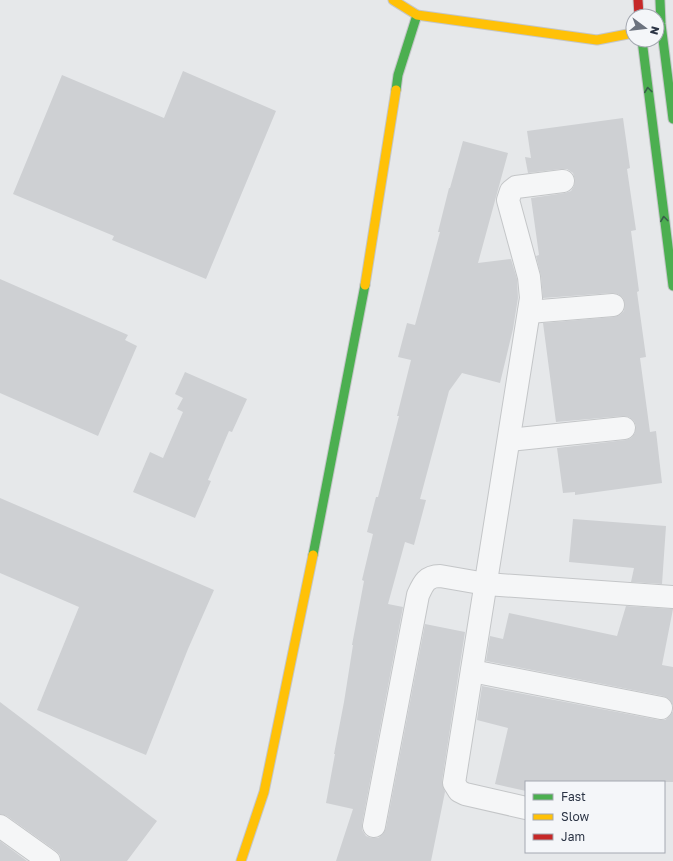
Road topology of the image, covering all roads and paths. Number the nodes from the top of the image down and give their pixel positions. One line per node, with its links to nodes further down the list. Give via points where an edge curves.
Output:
1 (394, 0): 2 (street)
2 (417, 15): 3 (street, via 597,40); 21 (street, via 398,75 363,302 304,602 264,792)
3 (625, 35)
4 (643, 48): 8 (street, one-way to 4)
5 (662, 48): 6 (street)
6 (673, 119)
7 (563, 181): 10 (street, via 516,187 510,191 508,200 529,277)
8 (673, 286)
9 (612, 305): 10 (street)
10 (529, 312): 12 (street)
11 (624, 428): 12 (street)
12 (509, 440): 13 (street)
13 (486, 584): 14 (street); 15 (street); 19 (street, via 440,576 428,578 422,584)
14 (673, 597)
15 (472, 671): 16 (street); 17 (street, via 454,783 458,791 465,794)
16 (661, 708)
17 (525, 808)
18 (0, 826): 20 (street)
19 (374, 826)
20 (49, 861)
21 (241, 861)

